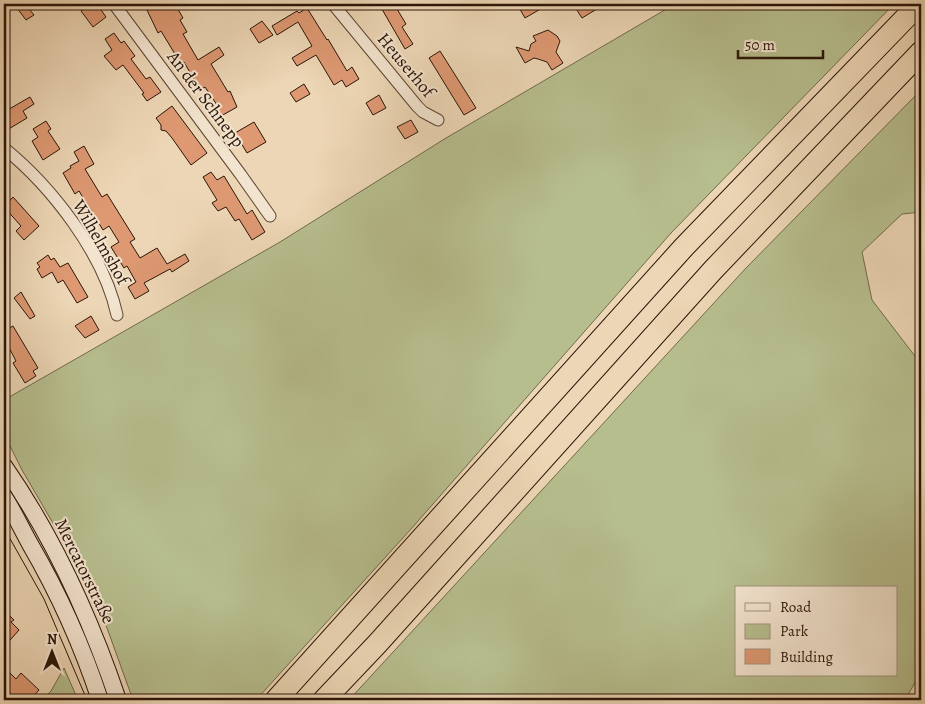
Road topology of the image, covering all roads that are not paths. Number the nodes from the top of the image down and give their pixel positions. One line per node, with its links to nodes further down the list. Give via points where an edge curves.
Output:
1 (114, 4): 7 (street, An der Schnepp)
2 (333, 4): 5 (street, Heuserhof, via 417,106)
3 (919, 4): 15 (highway, via 684,247)
4 (921, 52): 16 (highway, via 713,270)
5 (438, 120)
6 (4, 148): 8 (street, Wilhelmshof, via 64,209 102,271 113,295)
7 (270, 216)
8 (117, 315)
9 (4, 466): 14 (main road, Mercatorstraße, via 52,544 80,599)
10 (4, 497): 12 (main road, Mercatorstraße)
11 (4, 508): 12 (main road)
12 (29, 543): 13 (main road, Mercatorstraße, via 63,606)
13 (100, 700)
14 (118, 700)
15 (276, 700)
16 (324, 700)

